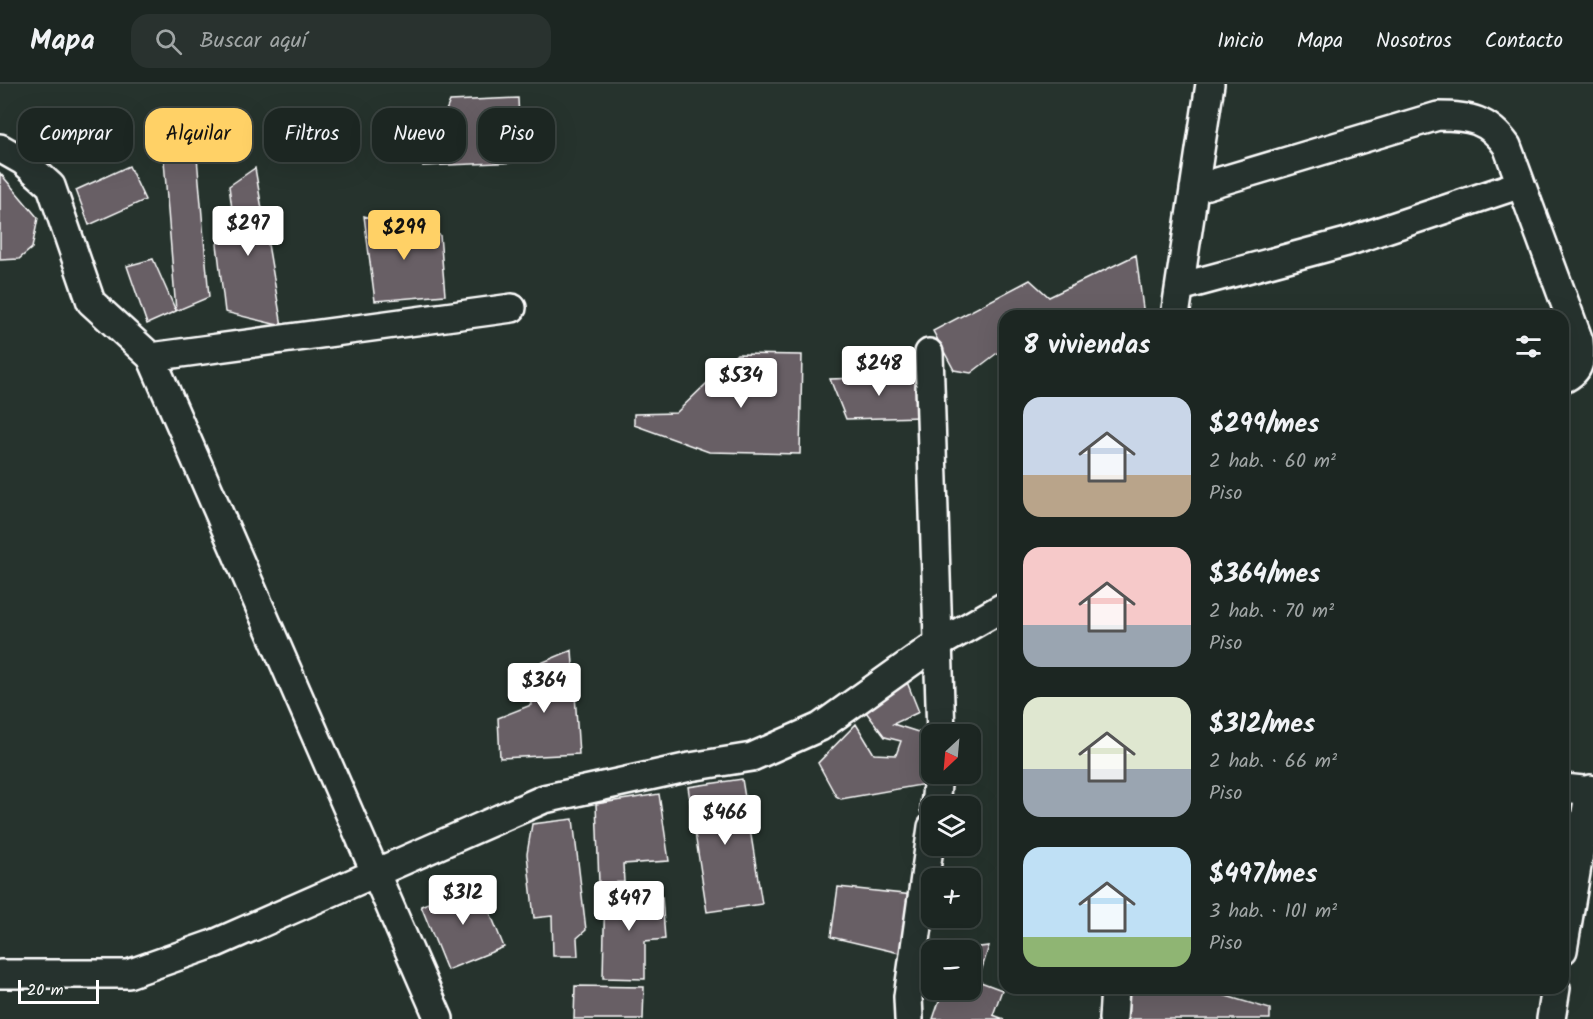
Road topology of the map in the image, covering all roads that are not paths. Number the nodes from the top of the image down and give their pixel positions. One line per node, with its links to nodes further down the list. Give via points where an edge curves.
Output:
1 (1210, 84): 4 (street)
2 (0, 148): 11 (street, via 23,161 51,186 92,302)
3 (1521, 184): 4 (street, via 1500,137 1478,120 1438,116); 5 (street, via 1347,242); 8 (street)
4 (1194, 189): 5 (street)
5 (1180, 287): 7 (street)
6 (512, 308): 11 (street)
7 (1177, 310)
8 (1568, 310)
9 (1569, 314): 12 (street, via 1581,358 1578,368)
10 (929, 353): 14 (street)
11 (152, 357): 19 (street)
12 (1569, 375)
13 (999, 609): 14 (street)
14 (936, 645): 15 (street); 19 (street, via 820,727 752,757 544,799)
15 (940, 724)
16 (1569, 788): 17 (street)
17 (1592, 790): 20 (street)
18 (928, 856): 25 (street, via 908,997)
19 (374, 872): 21 (street, via 216,943 128,974); 24 (street)
20 (1569, 917)
21 (0, 974)
22 (1115, 994): 26 (street)
23 (1555, 994): 27 (street)
24 (439, 1019)
25 (909, 1019)
26 (1113, 1019)
27 (1551, 1019)

